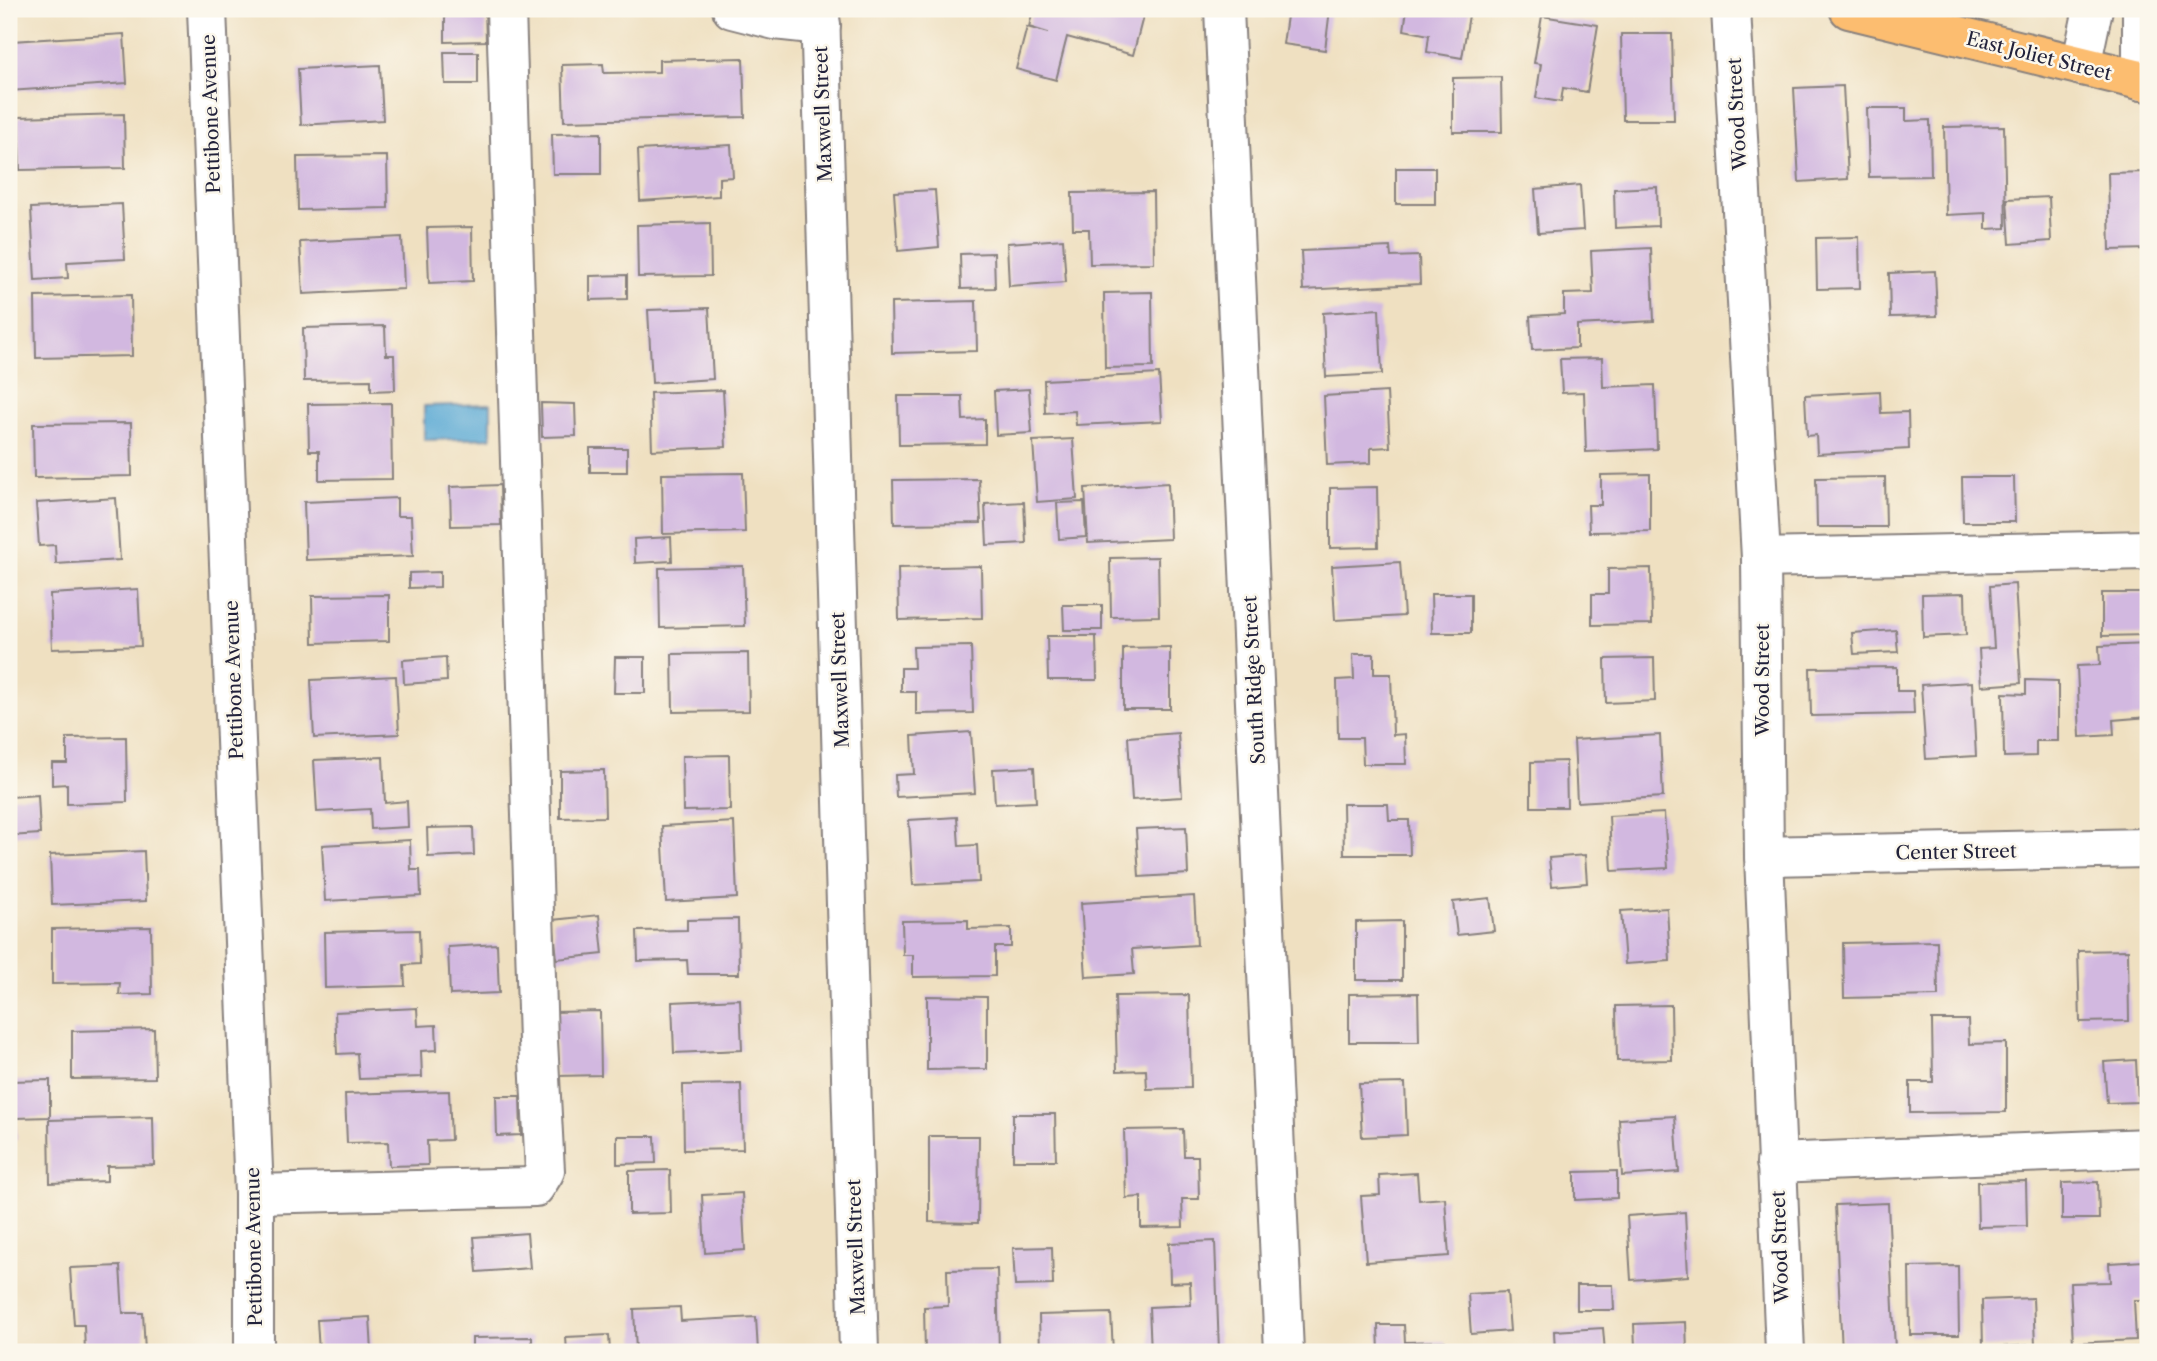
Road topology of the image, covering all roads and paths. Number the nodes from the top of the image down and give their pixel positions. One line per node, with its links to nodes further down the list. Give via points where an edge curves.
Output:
1 (207, 9): 19 (street, Pettibone Avenue)
2 (506, 9): 19 (street, via 545,1171 535,1187)
3 (732, 9): 10 (street, via 775,20)
4 (1224, 9): 22 (street, South Ridge Street)
5 (1731, 9): 14 (street, Wood Street)
6 (1849, 9): 9 (main road, East Joliet Street)
7 (2093, 9): 11 (street)
8 (2142, 9): 12 (street)
9 (1911, 16): 11 (main road, East Joliet Street)
10 (820, 17): 21 (street, Maxwell Street)
11 (2081, 65): 12 (main road, East Joliet Street)
12 (2145, 82)
13 (2148, 550): 14 (street)
14 (1761, 558): 16 (street, Wood Street)
15 (2148, 848): 16 (street, Center Street)
16 (1764, 856): 18 (street, Wood Street)
17 (2148, 1149): 18 (street)
18 (1776, 1163): 23 (street, Wood Street)
19 (254, 1194): 20 (street, Pettibone Avenue)
20 (254, 1352)
21 (859, 1352)
22 (1284, 1352)
23 (1784, 1352)

